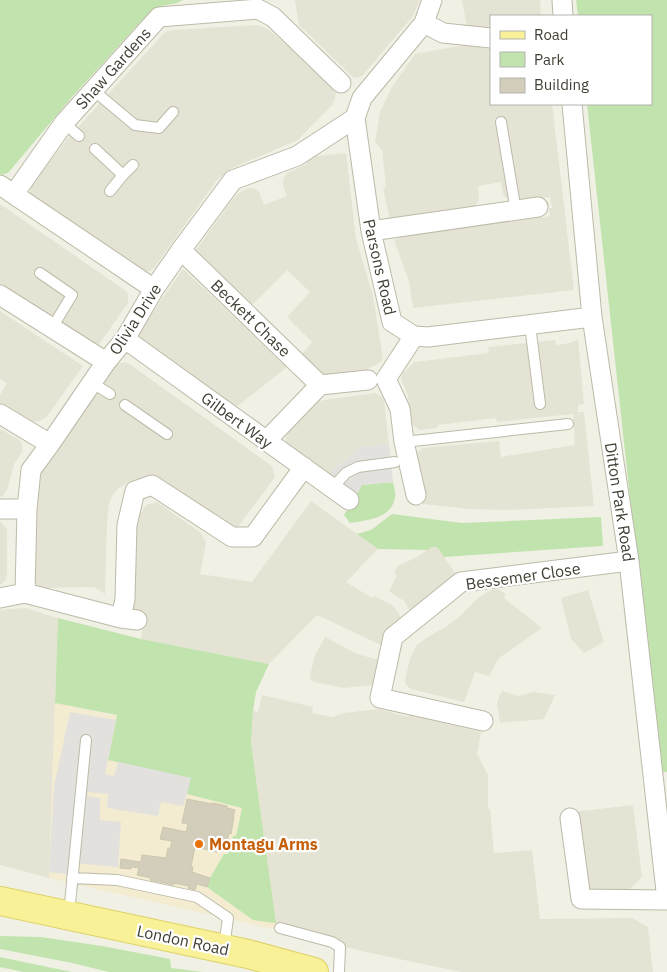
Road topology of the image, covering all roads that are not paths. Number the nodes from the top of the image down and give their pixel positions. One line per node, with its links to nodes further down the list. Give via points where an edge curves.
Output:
1 (432, 0): 6 (street)
2 (562, 0): 5 (street)
3 (202, 7): 4 (street, Shaw Gardens); 9 (street, Shaw Gardens, via 159,16)
4 (276, 9): 8 (street, Shaw Gardens)
5 (563, 15)
6 (424, 23): 7 (street, via 443,33); 12 (street, Parsons Road, via 362,98)
7 (490, 38)
8 (341, 83)
9 (93, 90): 11 (lane, via 135,125 159,128); 13 (street, Shaw Gardens)
10 (572, 105): 28 (street, Ditton Park Road)
11 (173, 112)
12 (355, 118): 23 (street, Parsons Road); 24 (street, Olivia Drive, via 297,156 233,180)
13 (64, 122): 15 (lane); 19 (street, Shaw Gardens)
14 (501, 122): 22 (lane)
15 (79, 136)
16 (95, 149): 18 (lane)
17 (133, 165): 18 (lane)
18 (122, 175): 20 (lane)
19 (7, 189): 26 (street)
20 (110, 191)
21 (538, 208): 22 (street)
22 (516, 211): 23 (street)
23 (371, 230): 31 (street, Parsons Road, via 392,322)
24 (181, 250): 26 (street, Olivia Drive); 36 (street, Beckett Chase)
25 (40, 273): 30 (lane, via 72,295)
26 (154, 289): 32 (street, Olivia Drive)
27 (0, 295): 30 (street)
28 (592, 318): 29 (street); 53 (street, Ditton Park Road)
29 (530, 325): 31 (street); 38 (lane)
30 (52, 328): 33 (street)
31 (414, 336): 34 (street)
32 (125, 339): 33 (street, Olivia Drive); 43 (street, Gilbert Way)
33 (106, 362): 35 (street, Olivia Drive)
34 (377, 380): 36 (street); 44 (street, via 400,409)
35 (92, 383): 37 (lane); 45 (street, Olivia Drive)
36 (320, 385): 43 (street)
37 (110, 394)
38 (540, 404)
39 (125, 405): 42 (lane)
40 (0, 414): 45 (street)
41 (568, 424): 44 (lane)
42 (167, 434)
43 (266, 441): 47 (street, Gilbert Way)
44 (404, 442): 49 (street)
45 (50, 444): 52 (street, Olivia Drive, via 31,470)
46 (395, 462): 48 (lane, via 358,467 346,473)
47 (304, 467): 48 (street, Gilbert Way); 54 (street, via 253,537 232,537 152,485 135,491 127,525 124,599 129,619)
48 (332, 488): 50 (street, Gilbert Way)
49 (416, 495)
50 (349, 500)
51 (0, 509): 52 (street)
52 (27, 509): 54 (street, Olivia Drive)
53 (629, 561): 56 (street, Bessemer Close, via 462,582 392,638 380,698); 60 (street, Ditton Park Road)
54 (25, 593): 55 (street)
55 (0, 598)
56 (483, 721)
57 (86, 740): 59 (lane)
58 (570, 818): 60 (street, via 581,899)
59 (72, 878): 63 (lane); 65 (lane, via 118,880 197,897 228,918)
60 (667, 900)
61 (0, 901): 63 (main road, London Road)
62 (0, 913): 63 (main road, London Road)
63 (60, 913): 65 (main road, London Road)
64 (280, 928): 67 (lane, via 340,947)
65 (224, 949): 66 (main road, London Road)
66 (314, 972)
67 (339, 972)

